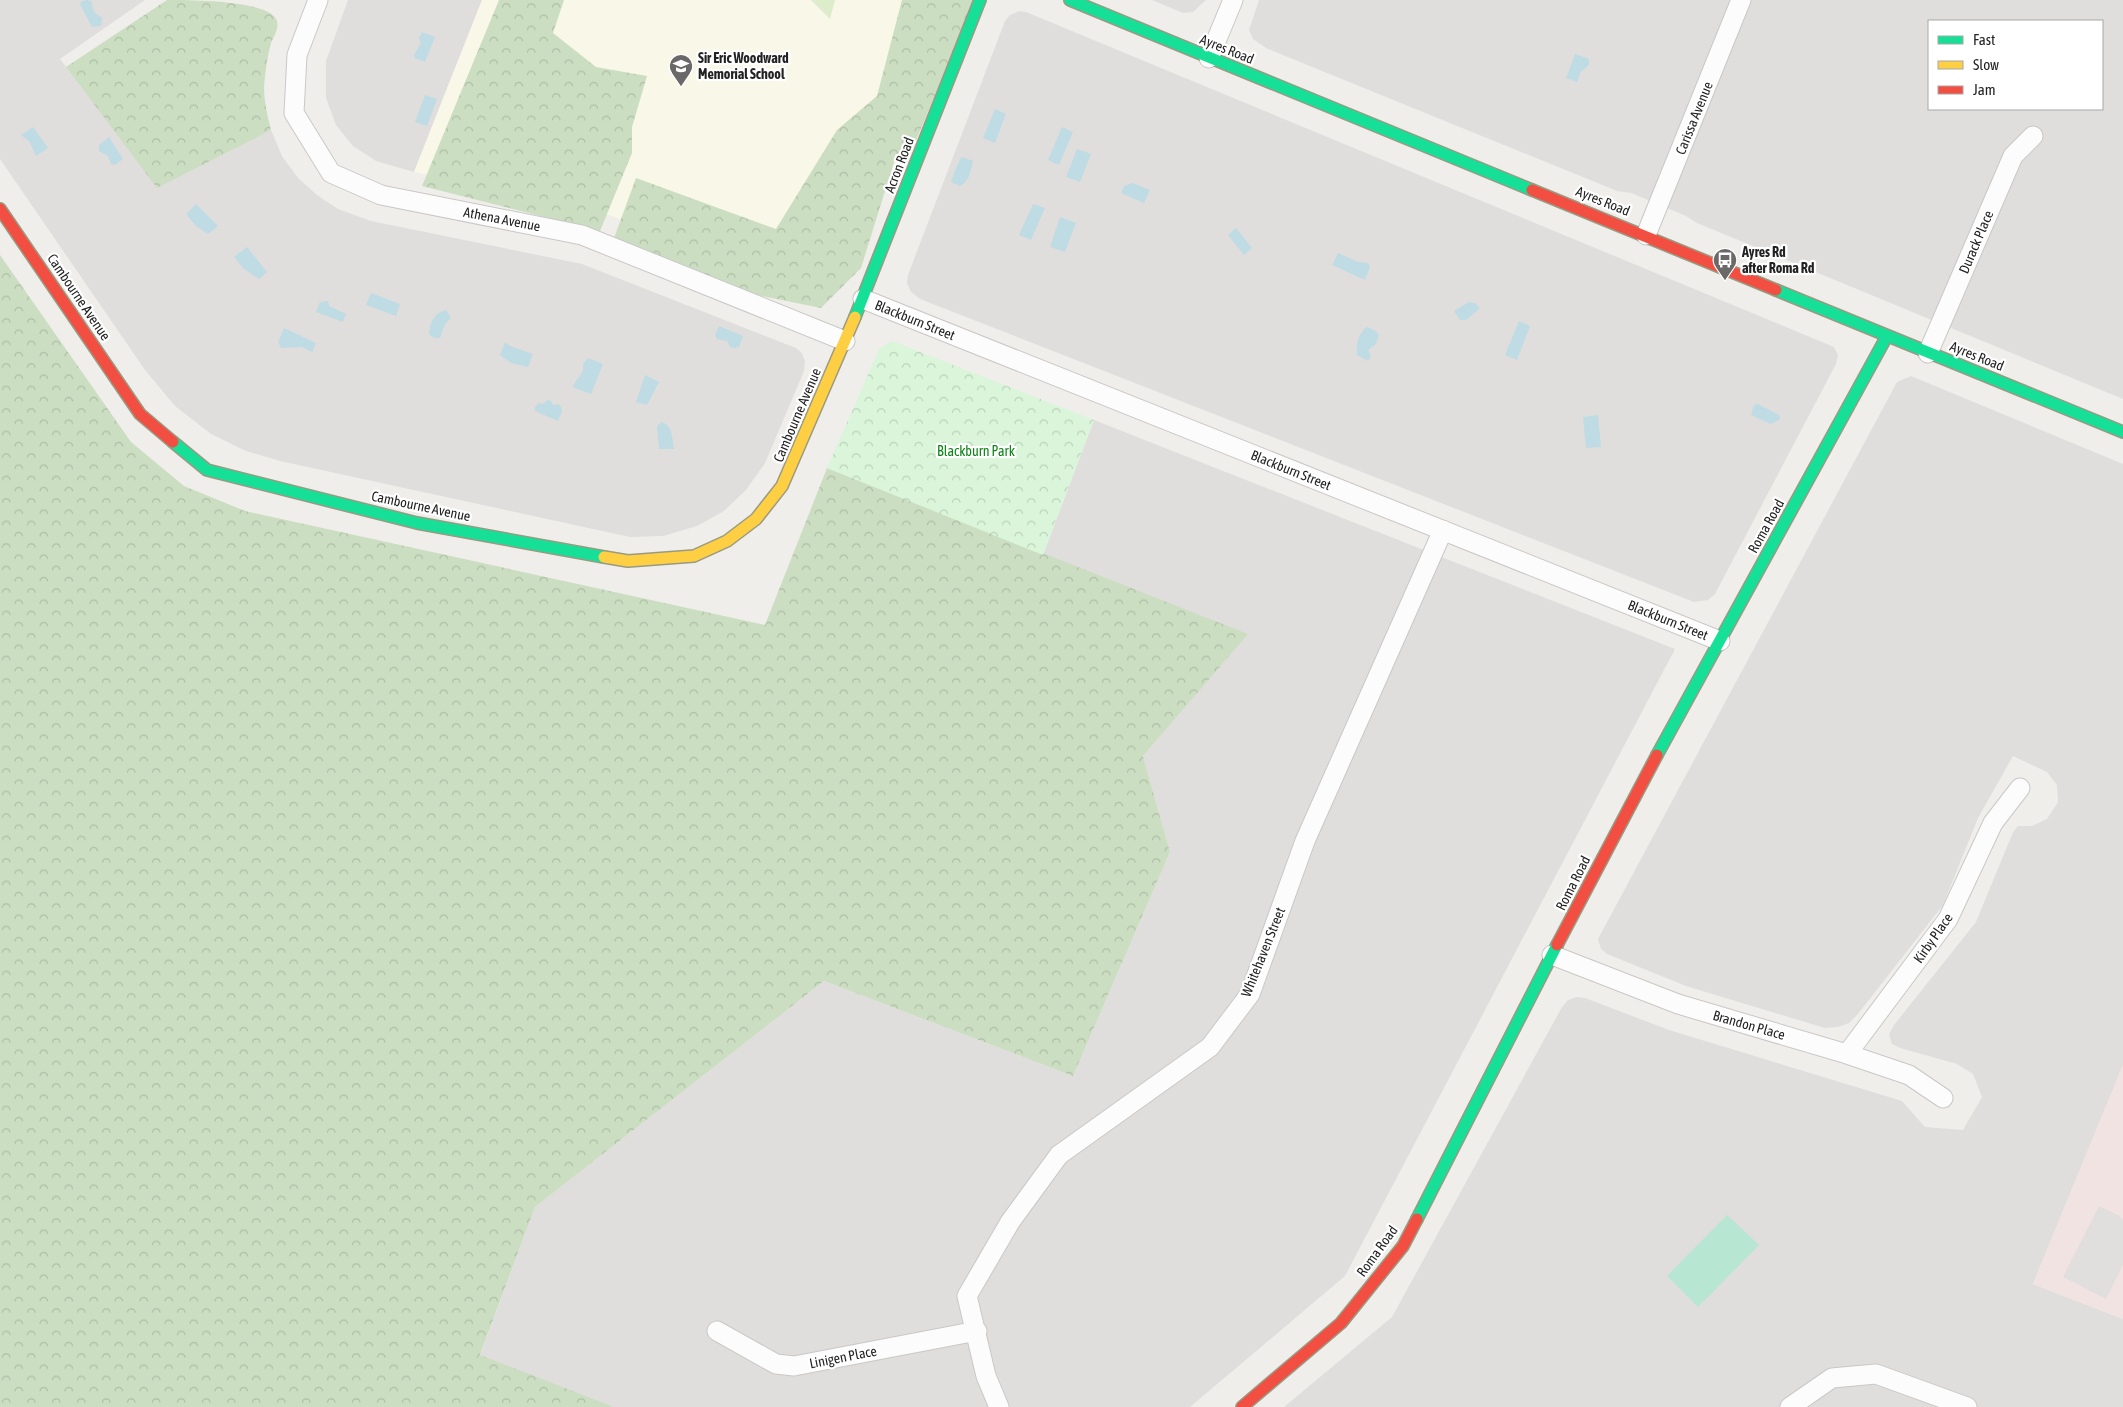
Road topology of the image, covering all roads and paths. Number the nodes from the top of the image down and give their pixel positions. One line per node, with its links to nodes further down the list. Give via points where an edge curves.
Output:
1 (980, 0): 10 (street, Acron Road)
2 (1070, 0): 6 (street, Ayres Road)
3 (1233, 0): 6 (street)
4 (1741, 0): 9 (street, Carissa Avenue)
5 (314, 1): 12 (street, Athena Avenue, via 297,55 294,113 331,173 381,195 582,235)
6 (1209, 58): 9 (street, Ayres Road)
7 (2033, 136): 13 (street, Durack Place, via 2014,156)
8 (0, 209): 12 (street, Cambourne Avenue, via 140,414 208,470 417,523 628,561 694,556 727,541 756,519 782,486)
9 (1646, 235): 11 (street, Ayres Road)
10 (863, 299): 12 (street, Acron Road); 15 (street, Blackburn Street)
11 (1887, 336): 13 (street, Ayres Road); 16 (street, Roma Road)
12 (845, 341)
13 (1928, 353): 14 (street, Ayres Road)
14 (2123, 432)
15 (1443, 530): 16 (street, Blackburn Street); 22 (street, Whitehaven Street, via 1305,841 1250,994 1210,1047 1059,1155 1010,1222 967,1296)
16 (1720, 641): 18 (street, Roma Road)
17 (2020, 788): 19 (street, Kirby Place, via 1994,823 1948,919)
18 (1552, 955): 19 (street, Brandon Place, via 1678,1004); 24 (street, Roma Road, via 1403,1246 1341,1323)
19 (1848, 1054): 20 (street, Brandon Place, via 1910,1075)
20 (1943, 1098)
21 (717, 1330): 22 (street, Linigen Place, via 776,1364 794,1366)
22 (977, 1331): 23 (street, Whitehaven Street, via 986,1376)
23 (999, 1407)
24 (1242, 1407)
25 (1790, 1407): 26 (street, via 1832,1378 1876,1374)
26 (1967, 1407)

